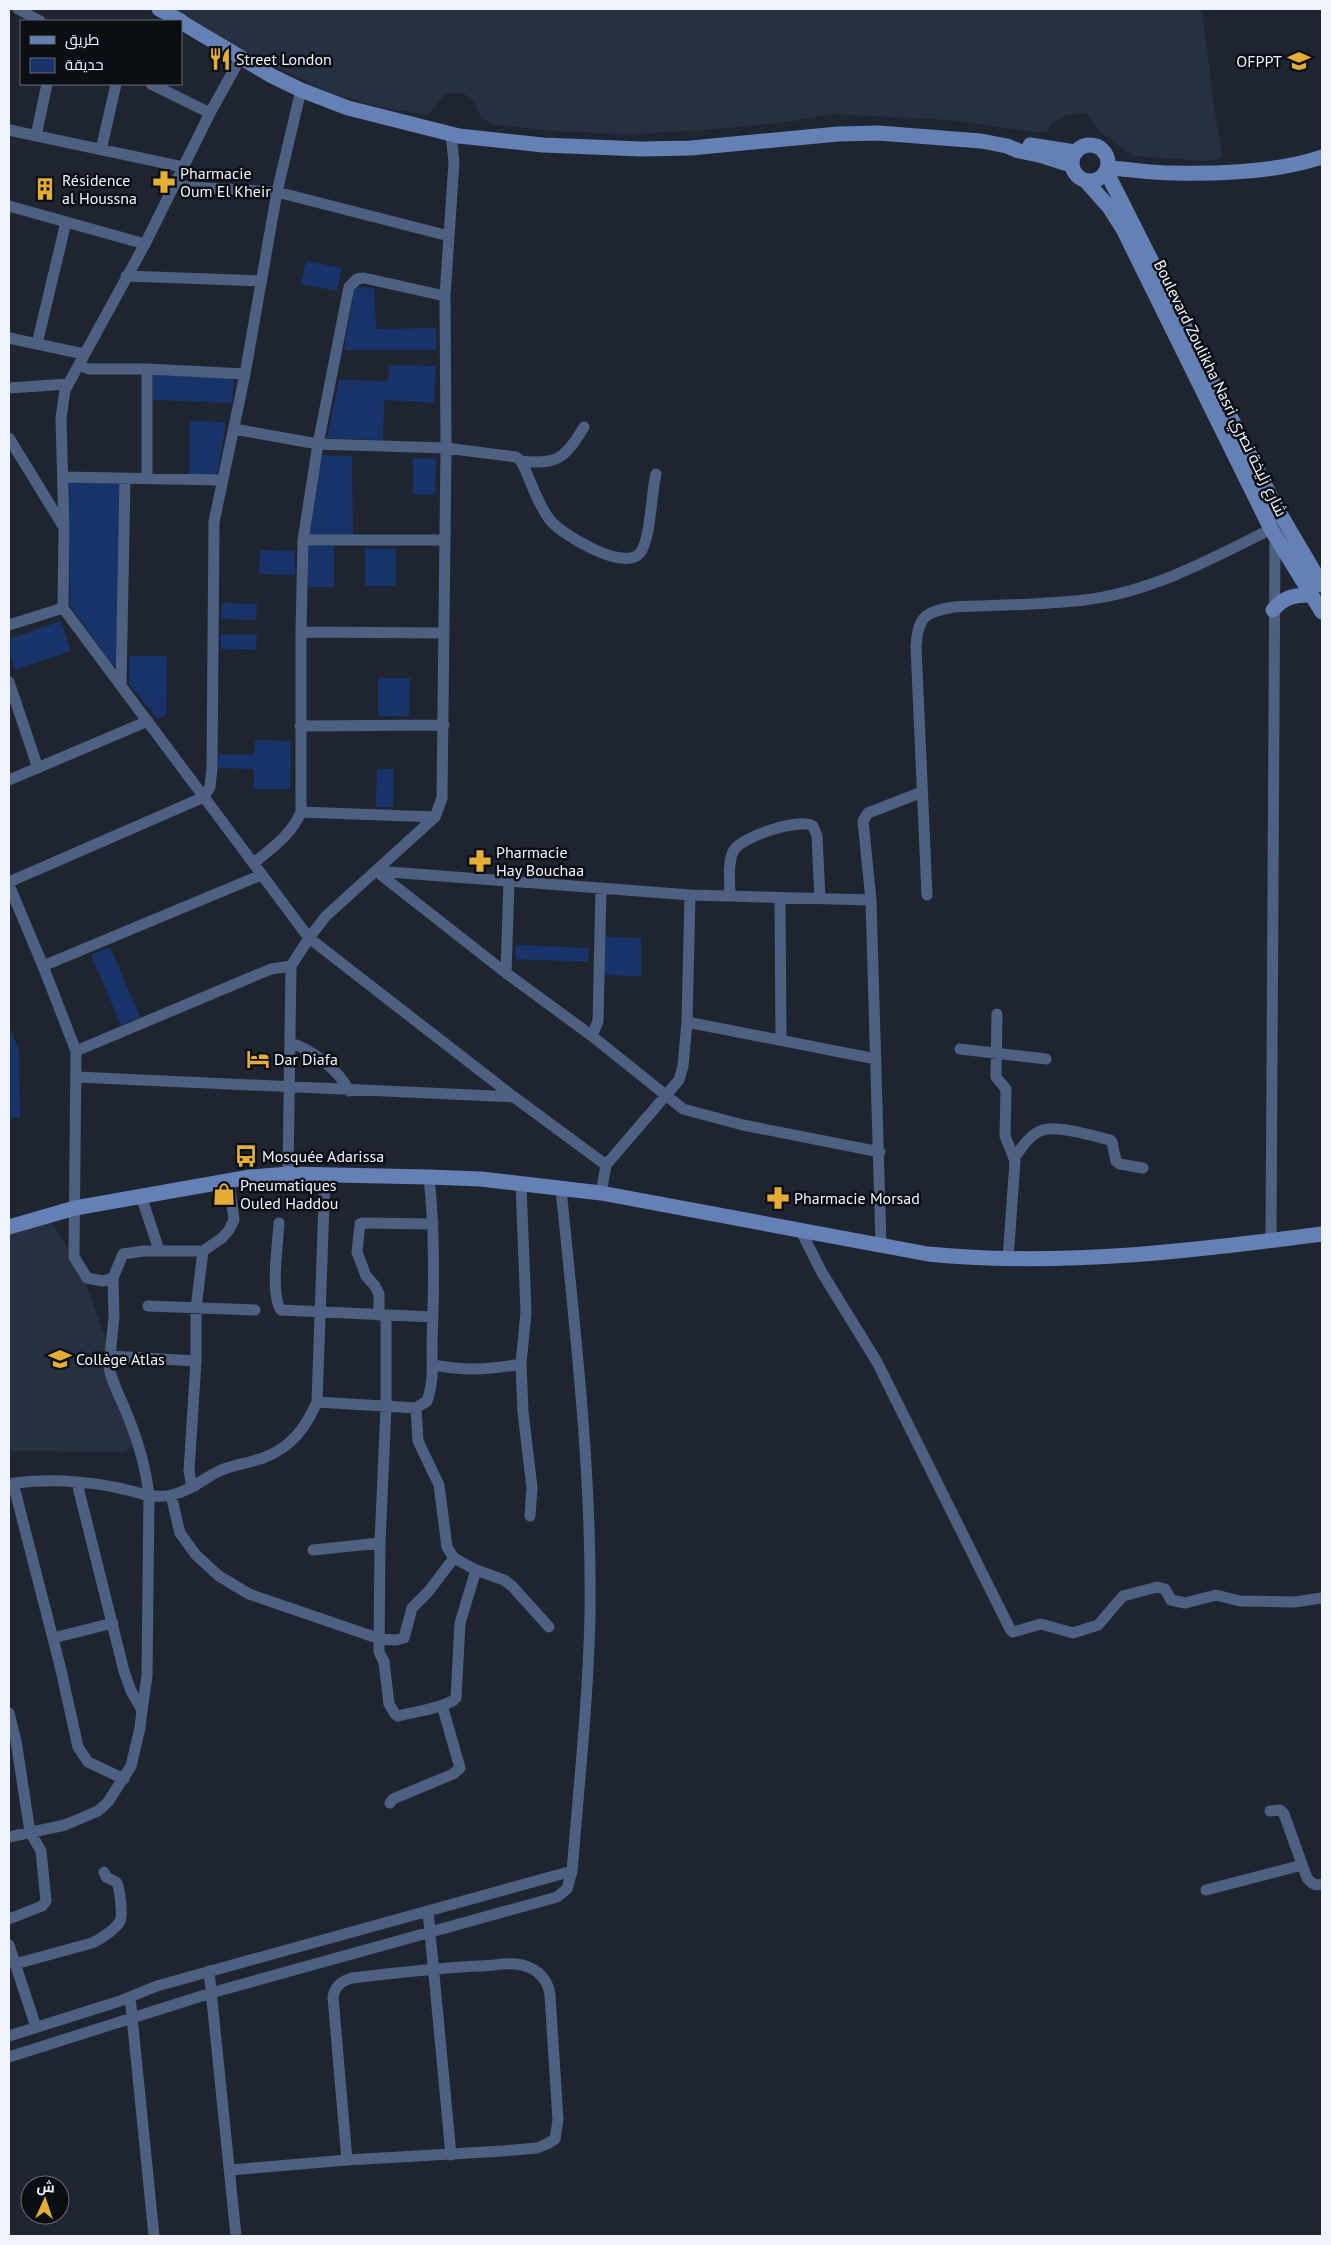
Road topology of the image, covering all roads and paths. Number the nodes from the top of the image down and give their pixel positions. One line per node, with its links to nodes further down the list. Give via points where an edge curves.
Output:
1 (18, 9): 3 (street)
2 (160, 9): 4 (street)
3 (38, 20)
4 (179, 20)
5 (182, 22): 6 (street)
6 (241, 57): 10 (street); 11 (street)
7 (47, 85): 14 (street)
8 (116, 85): 15 (street)
9 (153, 85): 11 (street)
10 (301, 90): 13 (street, via 348,108); 22 (street)
11 (210, 113): 19 (street)
12 (9, 130): 14 (street)
13 (451, 134): 17 (street, via 543,145 641,149 878,133 1007,146 1020,144); 25 (street, via 454,162)
14 (36, 136): 15 (street)
15 (101, 150): 19 (street)
16 (1322, 157): 18 (street, via 1237,171 1171,173)
17 (1073, 159): 18 (street, via 1080,148 1090,145 1099,148); 20 (street, via 1075,174)
18 (1106, 164): 20 (street, via 1099,179); 53 (street, Boulevard Zoulikha Nasri شارع زليخة نصري, via 1276,507)
19 (183, 167): 21 (street)
20 (1086, 181): 50 (street, Boulevard Zoulikha Nasri شارع زليخة نصري, via 1122,229)
21 (175, 183): 22 (street, via 189,187); 26 (street)
22 (277, 192): 25 (street); 28 (street)
23 (9, 206): 24 (street)
24 (66, 222): 26 (street); 31 (street)
25 (449, 236): 29 (street)
26 (145, 244): 27 (street)
27 (126, 276): 28 (street); 32 (street)
28 (262, 281): 35 (street)
29 (445, 296): 41 (street, via 364,278 352,283 345,304); 42 (street)
30 (9, 338): 31 (street)
31 (37, 344): 32 (street)
32 (84, 354): 33 (street)
33 (79, 365): 34 (street, via 89,369); 36 (street)
34 (147, 369): 35 (street); 47 (street)
35 (245, 374): 39 (street)
36 (68, 384): 37 (street); 45 (street, via 62,407)
37 (9, 388)
38 (584, 427): 43 (street, via 560,459 548,463)
39 (234, 429): 41 (street); 48 (street)
40 (9, 438): 49 (street)
41 (318, 444): 42 (street); 51 (street)
42 (446, 448): 43 (street, via 510,455); 52 (street)
43 (522, 461): 44 (street, via 550,520 577,540 618,559 635,557 642,549)
44 (656, 474)
45 (64, 477): 46 (street); 49 (street)
46 (125, 478): 47 (street); 62 (street)
47 (147, 478): 48 (street)
48 (221, 480): 69 (street, via 214,522 212,778)
49 (64, 527): 55 (street)
50 (1273, 532): 54 (street, Boulevard Zoulikha Nasri شارع زليخة نصري); 56 (street); 68 (street, via 1189,571 1116,594 1084,600 933,611 922,620 916,647)
51 (303, 540): 52 (street); 59 (street)
52 (444, 540): 60 (street)
53 (1322, 585)
54 (1310, 595): 56 (street, via 1285,599); 57 (street, Boulevard Zoulikha Nasri شارع زليخة نصري)
55 (63, 608): 58 (street); 62 (street)
56 (1273, 610): 121 (street)
57 (1322, 612)
58 (9, 625)
59 (301, 632): 60 (street); 65 (street)
60 (443, 633): 64 (street)
61 (9, 682): 66 (street)
62 (121, 686): 63 (street)
63 (148, 722): 66 (street); 69 (street)
64 (444, 725): 65 (street); 71 (street, via 444,784)
65 (300, 726): 70 (street)
66 (38, 768): 67 (street)
67 (9, 780)
68 (922, 792): 79 (street); 83 (street, via 865,816)
69 (204, 797): 72 (street); 76 (street)
70 (301, 812): 71 (street); 72 (street, via 295,827 285,838)
71 (435, 817): 73 (street)
72 (254, 863): 74 (street)
73 (376, 871): 75 (street); 84 (street, via 326,916); 87 (street)
74 (261, 875): 84 (street); 85 (street)
75 (509, 882): 77 (street); 87 (street)
76 (9, 883): 85 (street)
77 (601, 888): 78 (street); 90 (street, via 598,1021)
78 (690, 895): 80 (street); 89 (street)
79 (927, 895)
80 (730, 896): 81 (street); 82 (street, via 731,858 738,846 760,834 801,822 812,826 817,836)
81 (780, 899): 82 (street); 91 (street)
82 (820, 899): 83 (street)
83 (871, 900): 96 (street)
84 (309, 938): 86 (street); 102 (street)
85 (43, 966): 94 (street)
86 (291, 966): 92 (street); 94 (street, via 271,969)
87 (506, 973): 90 (street)
88 (997, 1014): 95 (street)
89 (687, 1022): 91 (street); 101 (street, via 681,1073)
90 (592, 1036): 101 (street)
91 (781, 1040): 96 (street)
92 (290, 1043): 99 (street); 100 (street, via 302,1047 334,1072)
93 (960, 1049): 95 (street)
94 (76, 1051): 98 (street)
95 (996, 1053): 97 (street); 104 (street, via 996,1077 1006,1089 1005,1136)
96 (876, 1059): 103 (street)
97 (1046, 1059)
98 (77, 1077): 99 (street); 115 (street)
99 (289, 1088): 100 (street); 107 (street)
100 (349, 1091): 102 (street)
101 (666, 1096): 103 (street, via 683,1109 702,1115); 105 (street)
102 (514, 1098): 105 (street)
103 (880, 1152): 122 (street)
104 (1015, 1157): 106 (street, via 1026,1141 1042,1130 1054,1129 1110,1140 1116,1161); 125 (street)
105 (606, 1165): 113 (street)
106 (1143, 1168)
107 (288, 1174): 108 (street); 110 (street)
108 (324, 1174): 109 (street); 130 (street)
109 (429, 1177): 111 (street); 117 (street)
110 (229, 1181): 114 (street); 124 (street, via 234,1220 222,1238)
111 (521, 1184): 112 (street); 135 (street, via 526,1312)
112 (561, 1189): 113 (street); 164 (street, via 580,1382 589,1522 588,1678)
113 (601, 1193): 119 (street)
114 (141, 1196): 115 (street); 123 (street)
115 (75, 1208): 118 (street); 126 (street, via 73,1247 78,1265 93,1281)
116 (279, 1223): 130 (street, via 278,1306 280,1310)
117 (432, 1224): 131 (street, via 360,1224 357,1252 366,1276 379,1294); 132 (street)
118 (9, 1227)
119 (800, 1229): 122 (street); 150 (street, via 821,1271 877,1362 1013,1632 1041,1624 1073,1633 1098,1625 1124,1596 1157,1586 1165,1589 1171,1600 1185,1603 1216,1595 1246,1601 1294,1602)
120 (1322, 1234): 121 (street)
121 (1271, 1241): 125 (street, via 1150,1255)
122 (881, 1245): 125 (street, via 928,1254)
123 (159, 1250): 124 (street); 126 (street, via 123,1254)
124 (203, 1251): 128 (street)
125 (1008, 1260)
126 (112, 1278): 133 (street, via 115,1295)
127 (148, 1306): 128 (street)
128 (196, 1308): 129 (street); 134 (street)
129 (255, 1310)
130 (320, 1313): 131 (street); 137 (street)
131 (383, 1315): 132 (street); 138 (street)
132 (433, 1317): 136 (street)
133 (111, 1356): 134 (street); 144 (street, via 111,1379 135,1432)
134 (196, 1361): 142 (street, via 189,1471)
135 (520, 1364): 136 (street, via 492,1370); 145 (street, via 532,1488)
136 (433, 1365): 139 (street, via 430,1395 424,1404)
137 (317, 1402): 138 (street); 142 (street, via 304,1428 279,1450 264,1458 220,1470)
138 (386, 1407): 139 (street); 146 (street)
139 (416, 1408): 148 (street, via 418,1441 438,1480 444,1539)
140 (11, 1483): 141 (street); 153 (street)
141 (77, 1483): 144 (street, via 120,1487); 151 (street)
142 (195, 1486): 143 (street)
143 (171, 1495): 144 (street); 154 (street, via 180,1533 196,1555 219,1576 249,1594)
144 (149, 1496): 156 (street, via 147,1676)
145 (530, 1516)
146 (380, 1544): 147 (street); 154 (street)
147 (313, 1550)
148 (454, 1558): 149 (street); 154 (street, via 412,1608 404,1638)
149 (476, 1570): 152 (street, via 512,1586); 155 (street, via 460,1623 457,1693 452,1702)
150 (1322, 1598)
151 (113, 1622): 153 (street); 156 (street, via 129,1684)
152 (549, 1626)
153 (53, 1638): 158 (street, via 82,1756)
154 (380, 1639): 155 (street, via 379,1652 395,1714 398,1716)
155 (442, 1705): 159 (street, via 460,1768)
156 (142, 1710): 158 (street, via 136,1750)
157 (9, 1713): 161 (street)
158 (124, 1779): 161 (street, via 98,1811 65,1825)
159 (390, 1803)
160 (1270, 1811): 163 (street, via 1280,1810 1284,1814)
161 (30, 1832): 162 (street); 169 (street, via 41,1851 46,1901 42,1906)
162 (9, 1837)
163 (1302, 1865): 166 (street, via 1311,1883); 167 (street)
164 (572, 1871): 168 (street); 170 (street, via 568,1888 557,1897)
165 (104, 1872): 172 (street, via 118,1885 121,1920 92,1943)
166 (1322, 1884)
167 (1206, 1890)
168 (428, 1911): 170 (street); 174 (street)
169 (9, 1919)
170 (431, 1932): 173 (street); 175 (street)
171 (9, 1945): 172 (street)
172 (15, 1964): 178 (street)
173 (434, 1969): 181 (street); 181 (street, via 517,1964 544,1977 550,1995 558,2104 555,2139 537,2148); 182 (street, via 352,1978 343,1980 334,1990)
174 (209, 1972): 175 (street); 176 (street, via 146,1989)
175 (211, 1993): 177 (street); 183 (street)
176 (130, 1998): 177 (street); 178 (street)
177 (132, 2017): 180 (street); 184 (street)
178 (36, 2027): 179 (street)
179 (9, 2036)
180 (9, 2057)
181 (451, 2156): 182 (street)
182 (347, 2160): 183 (street)
183 (230, 2170): 185 (street)
184 (154, 2236)
185 (236, 2236)

